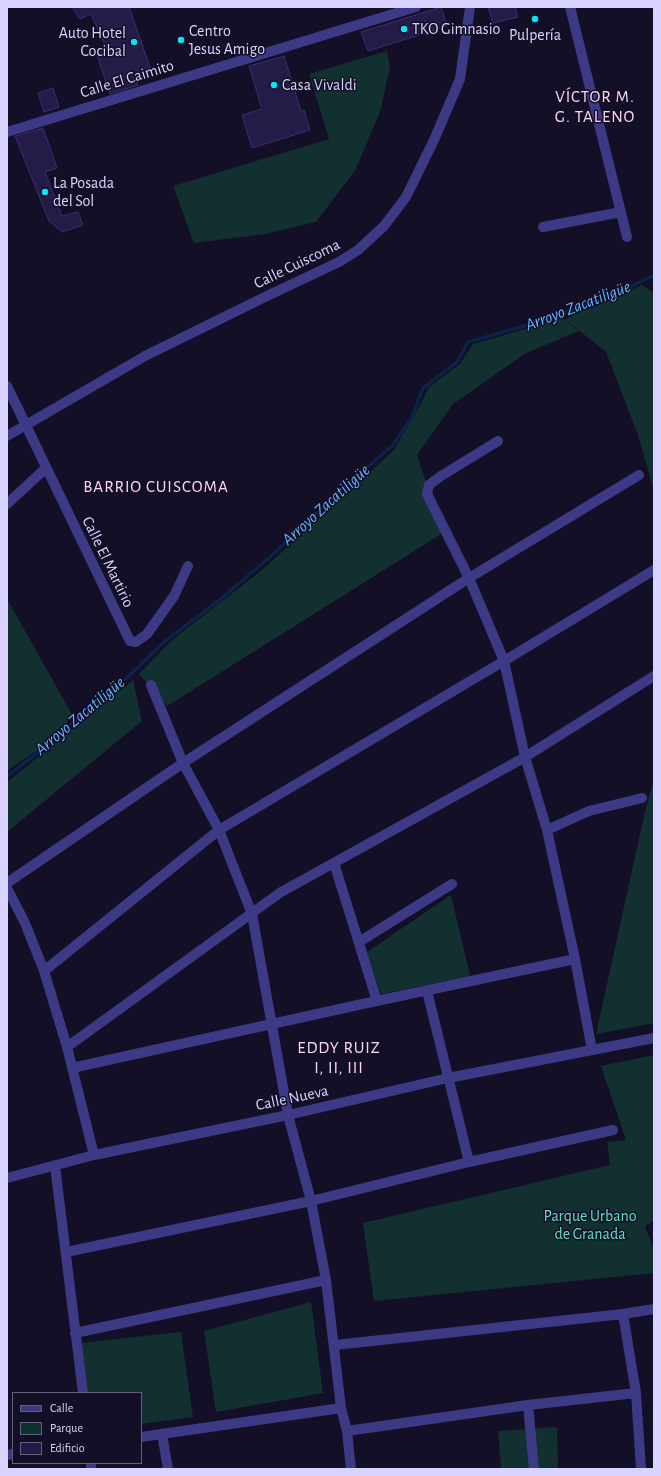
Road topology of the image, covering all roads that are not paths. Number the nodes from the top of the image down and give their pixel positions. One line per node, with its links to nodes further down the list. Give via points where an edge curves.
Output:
1 (416, 7): 4 (street, Calle El Caimito)
2 (470, 7): 9 (street, Calle Cuiscoma, via 460,79 406,197 384,226 358,250 339,262 145,356)
3 (570, 7): 5 (street)
4 (7, 132)
5 (621, 212): 6 (street); 7 (street)
6 (543, 227)
7 (627, 237)
8 (7, 386): 9 (street, Calle El Martirio)
9 (25, 424): 10 (street, Calle Cuiscoma); 12 (street, Calle El Martirio)
10 (7, 436)
11 (498, 441): 17 (street, via 441,476 429,486 427,494)
12 (46, 468): 14 (street); 15 (street, Calle El Martirio, via 130,641 136,642 146,634 174,596)
13 (639, 475): 17 (street)
14 (7, 504)
15 (188, 566)
16 (654, 570): 18 (street)
17 (469, 578): 18 (street); 22 (street)
18 (504, 661): 21 (street); 24 (street)
19 (654, 676): 21 (street)
20 (151, 685): 22 (street)
21 (525, 757): 25 (street); 26 (street)
22 (183, 763): 24 (street); 27 (street)
23 (642, 798): 25 (street, via 589,811)
24 (219, 830): 30 (street); 33 (street)
25 (547, 830): 32 (street)
26 (334, 863): 30 (street, via 281,892); 31 (street)
27 (7, 882)
28 (452, 884): 31 (street)
29 (7, 888): 33 (street, via 25,923)
30 (252, 914): 36 (street); 38 (street)
31 (359, 942): 35 (street)
32 (575, 959): 34 (street); 39 (street)
33 (44, 971): 38 (street)
34 (427, 991): 35 (street); 41 (street)
35 (377, 1001): 36 (street)
36 (271, 1024): 40 (street); 42 (street)
37 (654, 1038): 39 (street, Calle Nueva)
38 (67, 1047): 40 (street)
39 (592, 1050): 41 (street, Calle Nueva)
40 (72, 1068): 44 (street)
41 (448, 1078): 42 (street, Calle Nueva); 45 (street)
42 (288, 1115): 44 (street, Calle Nueva); 48 (street)
43 (612, 1130): 45 (street)
44 (94, 1155): 46 (street, Calle Nueva)
45 (469, 1162): 48 (street)
46 (55, 1166): 47 (street, Calle Nueva); 49 (street)
47 (7, 1178)
48 (311, 1201): 49 (street); 50 (street)
49 (66, 1252): 53 (street)
50 (326, 1280): 53 (street); 54 (street)
51 (654, 1309): 52 (street)
52 (623, 1314): 54 (street); 56 (street)
53 (76, 1333): 55 (street)
54 (335, 1345): 58 (street)
55 (83, 1392)
56 (636, 1393): 57 (street); 65 (street)
57 (528, 1405): 59 (street); 64 (street)
58 (341, 1408): 59 (street); 60 (street)
59 (347, 1430): 63 (street)
60 (162, 1434): 61 (street); 62 (street)
61 (142, 1437)
62 (168, 1469)
63 (351, 1469)
64 (534, 1469)
65 (641, 1469)

